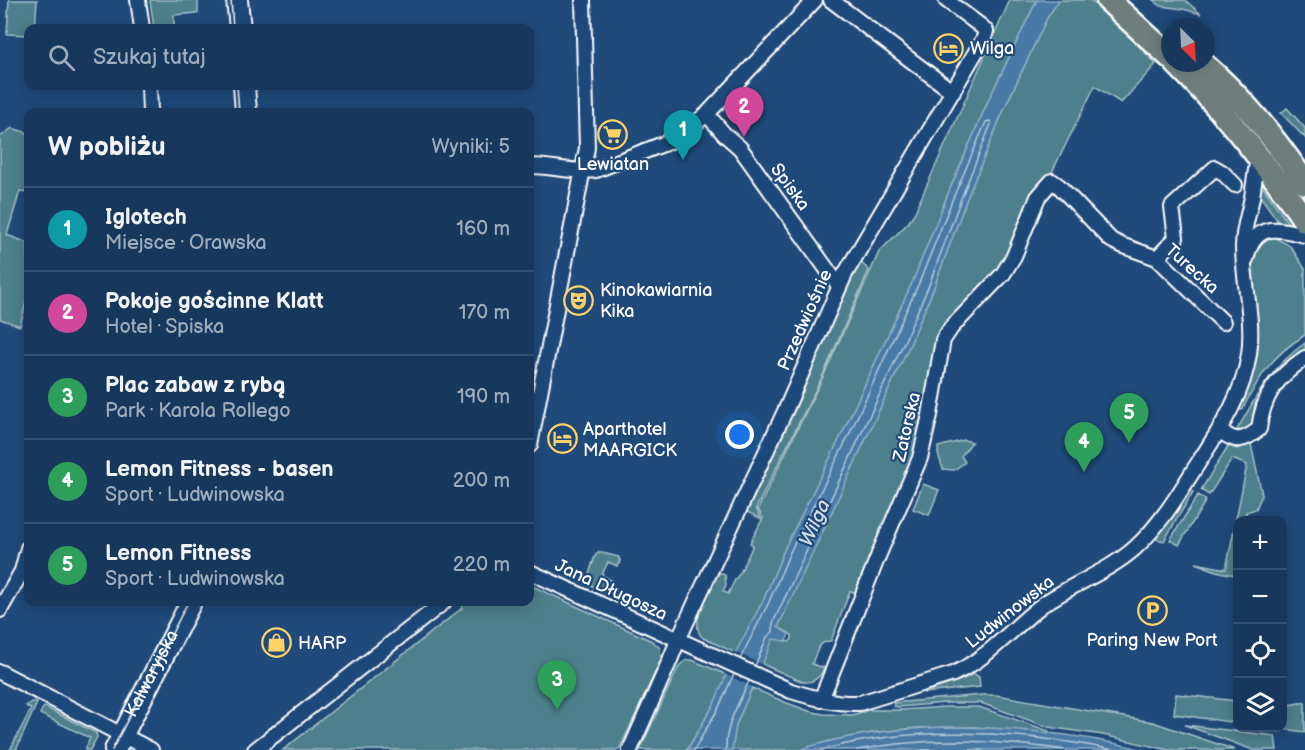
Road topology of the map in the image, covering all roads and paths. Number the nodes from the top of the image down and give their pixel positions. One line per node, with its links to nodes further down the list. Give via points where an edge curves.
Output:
1 (138, 0): 10 (street)
2 (227, 0): 11 (street)
3 (237, 0): 12 (street)
4 (583, 0): 27 (street, via 587,148)
5 (815, 0): 24 (street)
6 (831, 0): 20 (street)
7 (946, 0): 20 (street, Przedwiośnie, via 986,32)
8 (1108, 0): 14 (main road)
9 (1128, 0): 13 (main road)
10 (141, 24)
11 (229, 24)
12 (240, 24)
13 (1161, 28)
14 (1161, 49)
15 (1184, 72): 25 (main road)
16 (1212, 72): 29 (main road, via 1255,115)
17 (149, 90): 21 (street)
18 (233, 90): 22 (street)
19 (244, 90): 23 (street)
20 (954, 92): 35 (street, Przedwiośnie)
21 (150, 108)
22 (235, 108)
23 (246, 108)
24 (707, 114): 27 (street, via 676,139); 35 (street, Spiska, via 740,148)
25 (1258, 156): 31 (main road); 34 (street, Ludwinowska, via 1243,238)
26 (534, 166): 27 (street)
27 (583, 172): 38 (street)
28 (1052, 181): 33 (street, Turecka, via 1111,240); 47 (street, Zatorska, via 1038,197 1003,274 943,340 920,458)
29 (1305, 183)
30 (1235, 185): 33 (street, via 1215,168 1172,207 1176,238)
31 (1305, 221)
32 (1305, 235): 34 (street, Ludwinowska, via 1278,229 1260,234 1249,247)
33 (1157, 258): 36 (street, Turecka)
34 (1245, 273): 39 (street, Ludwinowska, via 1249,354 1240,391)
35 (839, 286): 45 (street, Przedwiośnie)
36 (1223, 322)
37 (1305, 358): 39 (street, via 1271,389 1259,429 1239,439 1229,438)
38 (534, 412)
39 (1219, 430): 47 (street, Ludwinowska, via 1163,517 1135,548 1044,604 975,663 953,674 860,702)
40 (24, 563): 44 (street)
41 (534, 574): 45 (street, Jana Długosza)
42 (189, 606): 48 (street, Kalwaryjska)
43 (439, 606): 50 (street)
44 (0, 610)
45 (678, 640): 47 (street, Ludwinowska, via 791,691); 51 (street, Przedwiośnie)
46 (0, 672): 48 (street)
47 (821, 700)
48 (119, 743): 49 (street)
49 (150, 750)
50 (255, 750)
51 (630, 750)

